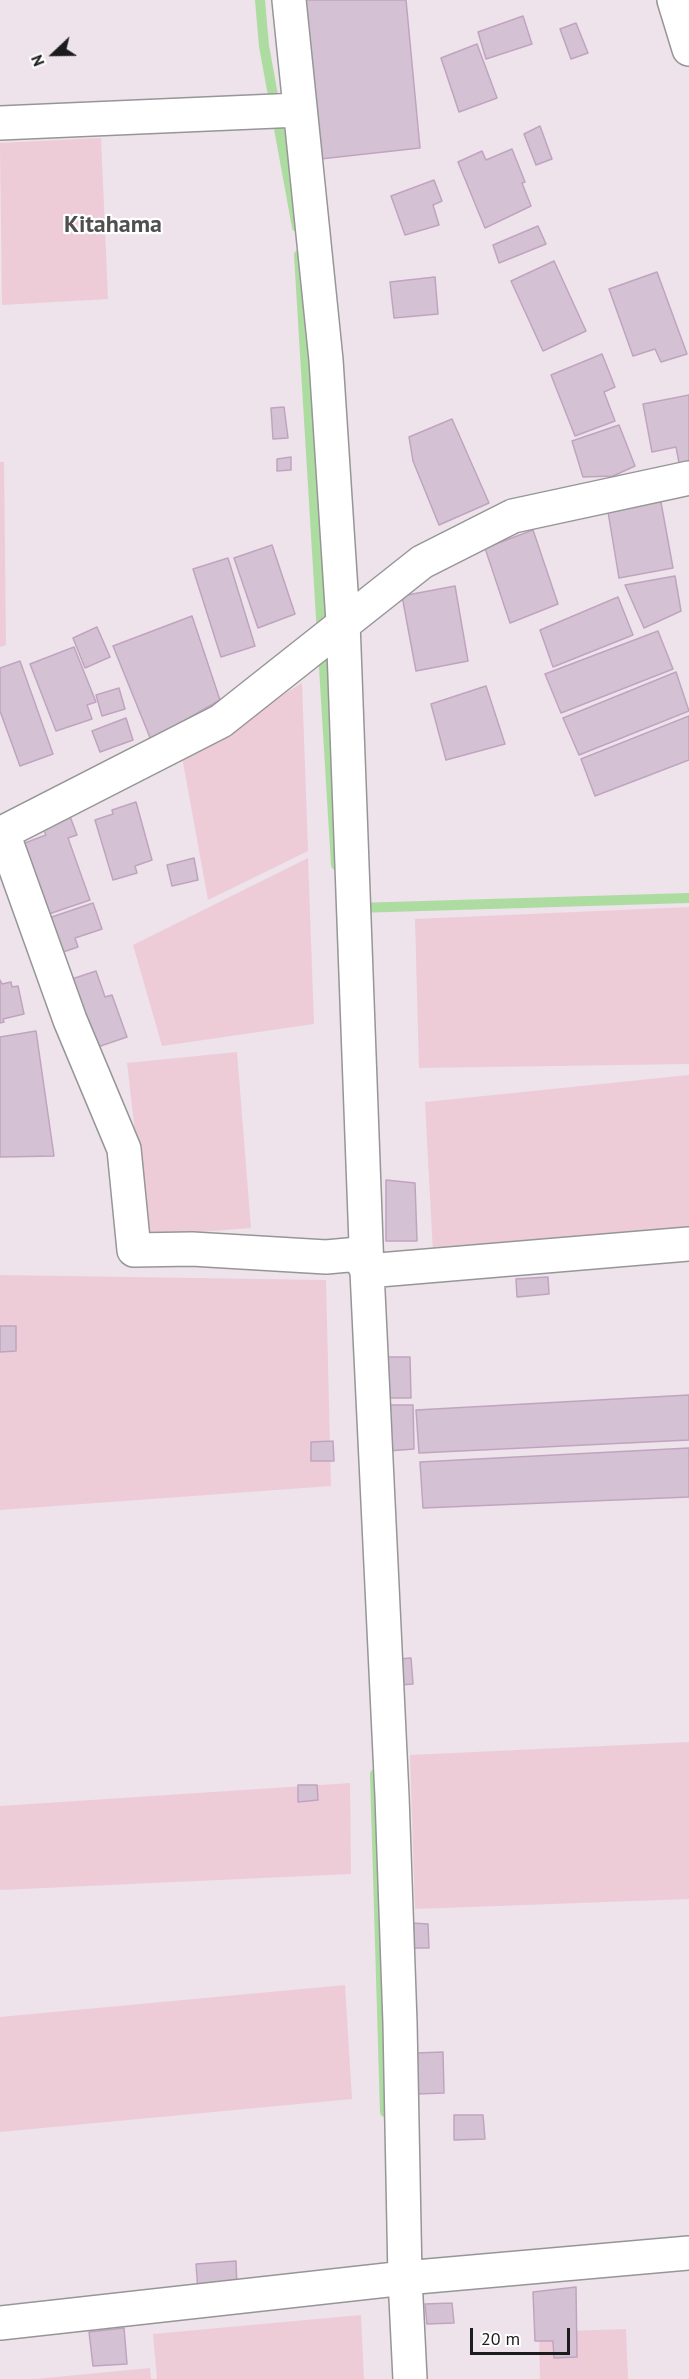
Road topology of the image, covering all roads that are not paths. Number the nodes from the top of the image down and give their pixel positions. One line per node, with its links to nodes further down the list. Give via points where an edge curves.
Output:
1 (289, 0): 4 (street)
2 (674, 0): 3 (street)
3 (689, 49)
4 (287, 110): 5 (street); 7 (street, via 326,360)
5 (0, 123)
6 (689, 478): 7 (street, via 513,516 422,562)
7 (338, 628): 8 (street, via 221,722); 10 (street, via 354,908)
8 (1, 833): 10 (street, via 70,1020 124,1149 134,1250 192,1249)
9 (689, 1244): 10 (street)
10 (352, 1261): 12 (street, via 395,1892)
11 (689, 2253): 12 (street)
12 (403, 2278): 13 (street); 14 (street)
13 (0, 2323)
14 (410, 2379)

